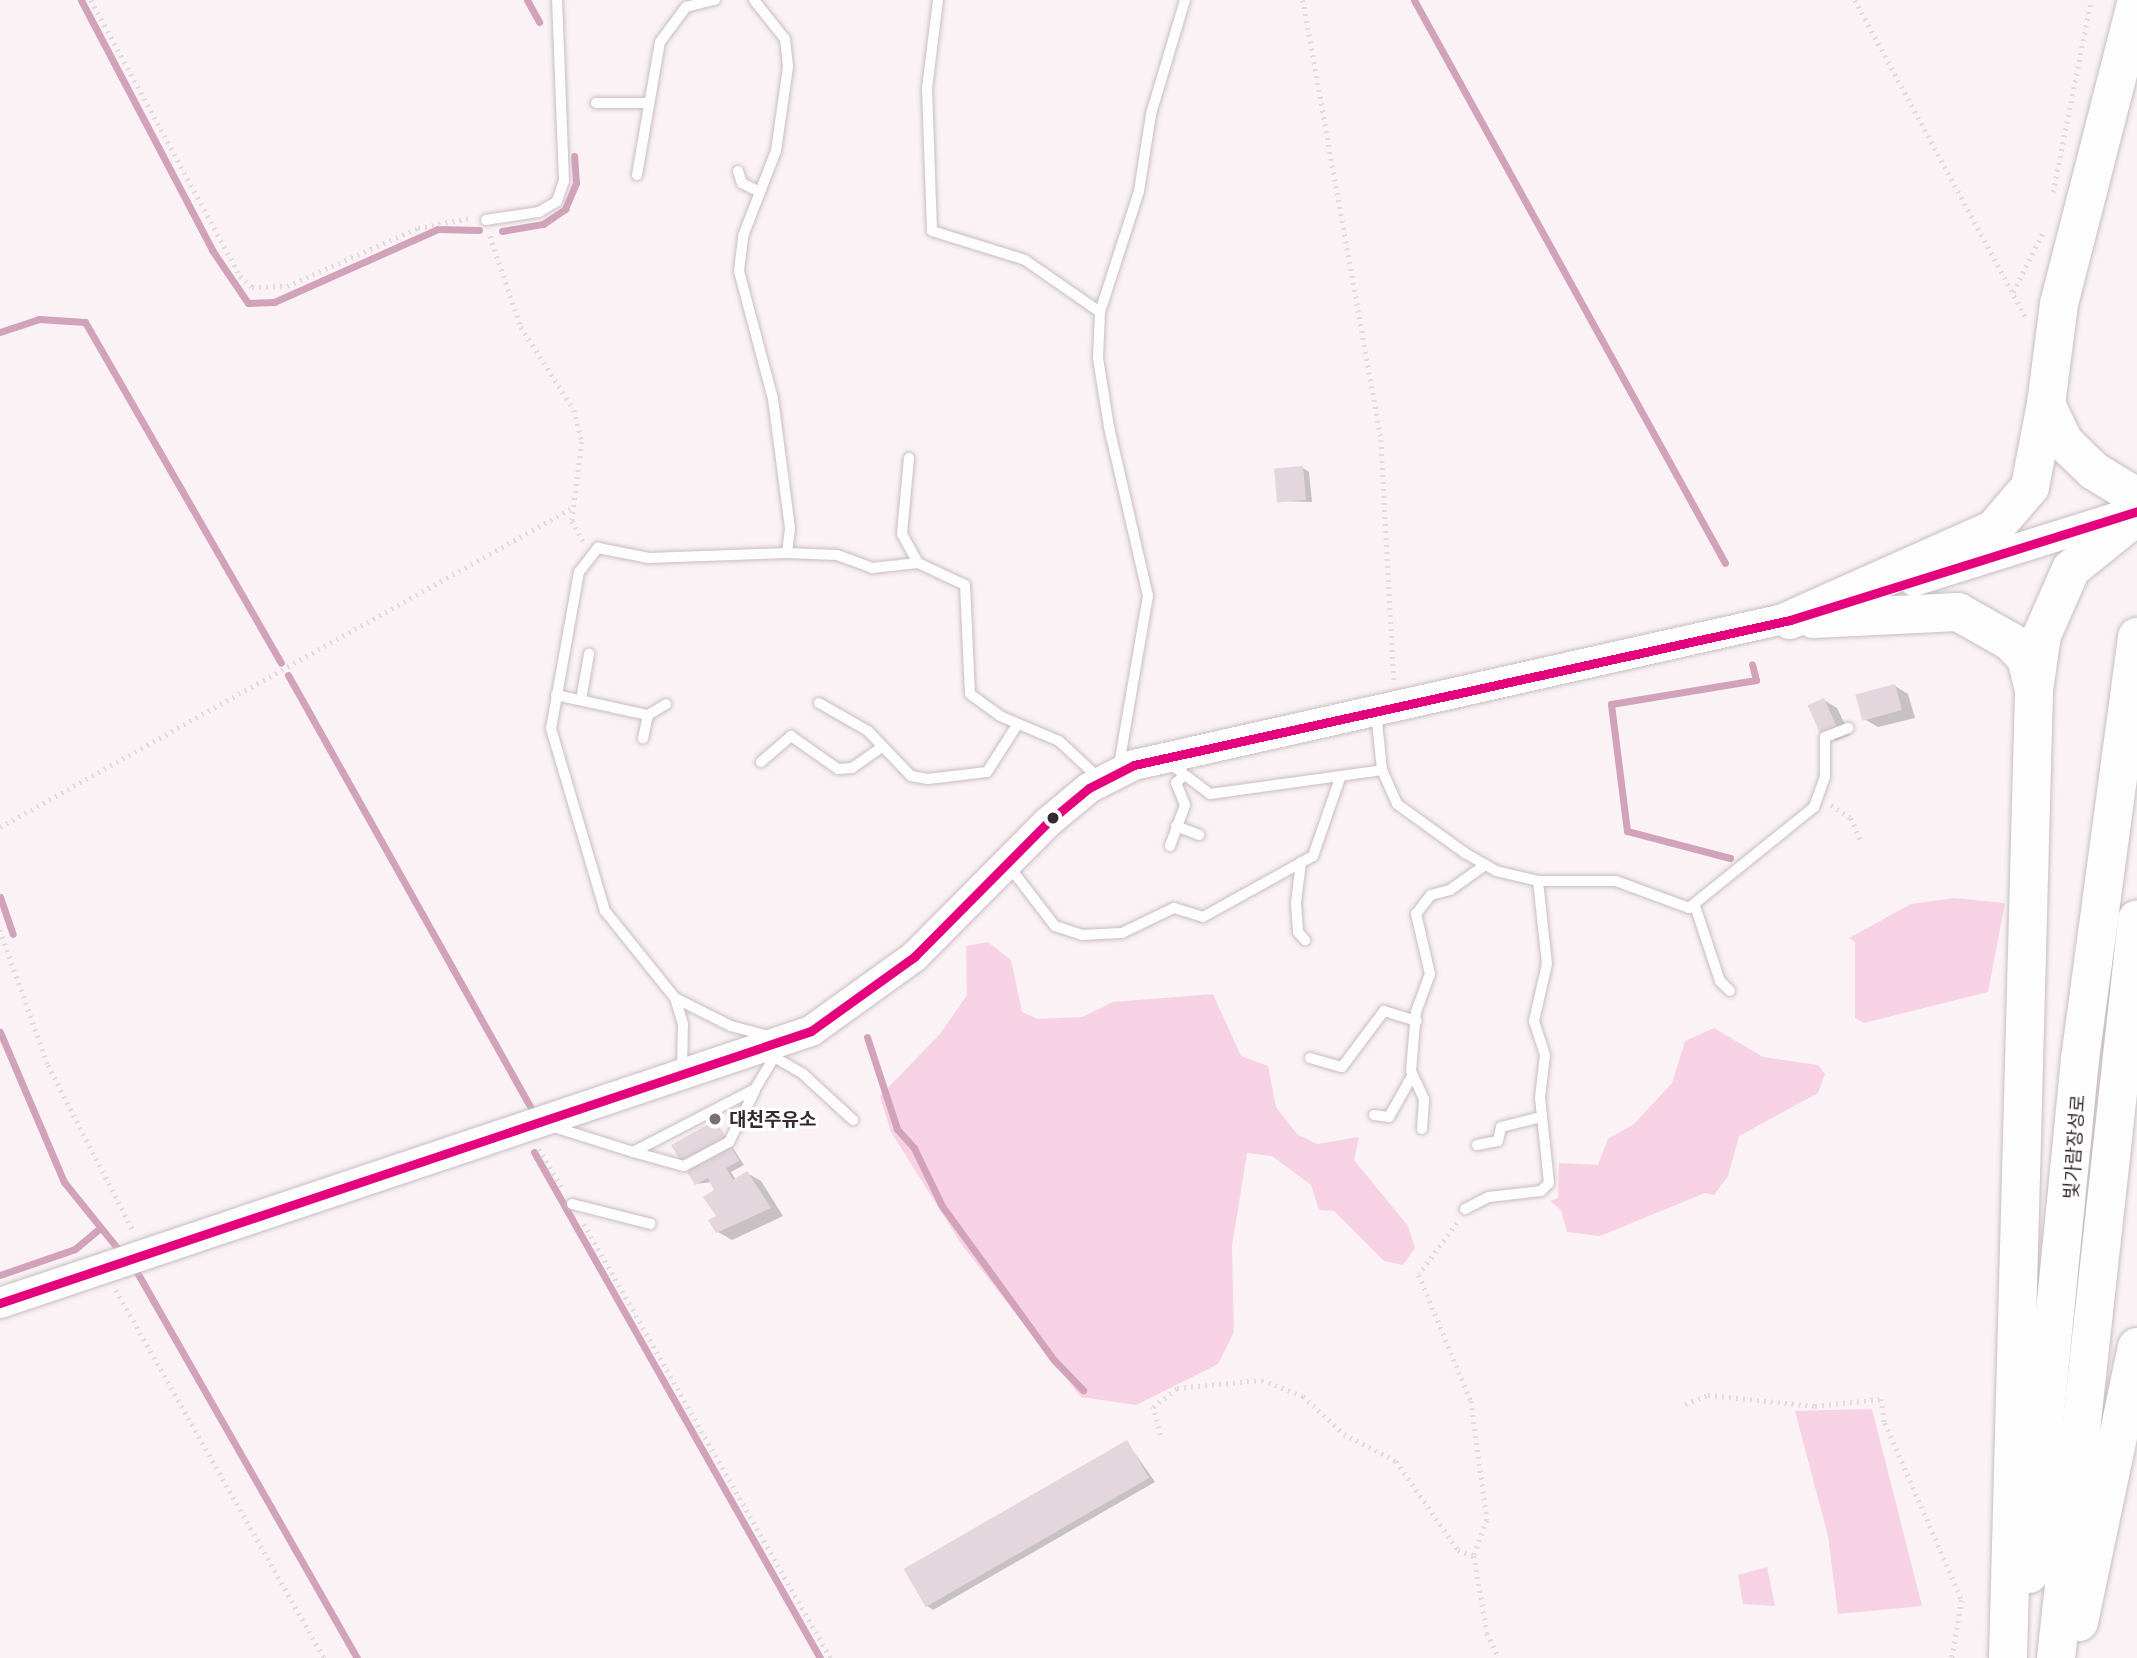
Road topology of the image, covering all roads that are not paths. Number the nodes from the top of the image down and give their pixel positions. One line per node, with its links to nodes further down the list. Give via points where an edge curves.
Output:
1 (557, 0): 12 (lane, via 564,181 557,201 539,212)
2 (715, 0): 8 (lane, via 686,7 660,42)
3 (754, 0): 11 (lane, via 785,40 788,67 776,150)
4 (938, 0): 13 (lane, via 927,75 932,231 1025,260)
5 (1185, 0): 13 (lane, via 1151,114 1139,191)
6 (2137, 0): 14 (highway, via 2059,304)
7 (596, 103): 8 (lane)
8 (648, 103): 10 (lane)
9 (737, 171): 11 (lane, via 742,183)
10 (637, 175)
11 (758, 191): 19 (lane, via 743,236 739,271 773,399 790,528)
12 (486, 220)
13 (1100, 312): 38 (lane, via 1098,358 1108,427 1148,596)
14 (2046, 404): 16 (highway, via 2064,442); 21 (highway, via 2030,486 1994,529)
15 (909, 458): 20 (lane, via 902,534)
16 (2137, 497)
17 (2137, 511): 21 (main road)
18 (2137, 516): 24 (highway, via 2065,579 2042,635)
19 (787, 553): 20 (lane, via 836,555 872,568); 25 (lane, via 649,558 594,553 579,572)
20 (918, 563): 31 (lane, via 965,585 970,694)
21 (1782, 622): 24 (highway, via 1958,612 2011,642 2026,658); 29 (main road)
22 (2137, 638): 71 (highway, 빛가람장성로, via 2080,1059)
23 (589, 654): 26 (lane)
24 (2034, 690): 70 (highway)
25 (556, 695): 26 (lane); 51 (lane, via 551,729 591,879 618,932)
26 (581, 700): 30 (lane)
27 (820, 703): 34 (lane, via 868,731)
28 (666, 704): 30 (lane)
29 (1386, 707): 36 (main road); 37 (lane)
30 (648, 715): 33 (lane)
31 (1017, 725): 34 (lane, via 987,772 973,776 911,776); 38 (lane, via 1084,758)
32 (1849, 728): 47 (lane, via 1825,737 1818,798)
33 (643, 738)
34 (882, 747): 35 (lane, via 852,768 838,769 791,736)
35 (761, 762)
36 (1173, 766): 38 (main road); 39 (lane, via 1210,794); 40 (lane, via 1185,805)
37 (1382, 770): 39 (lane); 45 (lane, via 1407,813)
38 (1110, 777): 43 (main road)
39 (1340, 778): 44 (lane, via 1313,856)
40 (1176, 826): 41 (lane); 42 (lane)
41 (1199, 835)
42 (1170, 846)
43 (1006, 862): 44 (lane, via 1055,926 1101,938 1174,908 1203,917 1223,912); 53 (main road, via 974,900 867,995)
44 (1301, 862): 49 (lane, via 1296,904 1298,932)
45 (1485, 865): 46 (lane); 52 (lane, via 1420,904 1416,914 1430,974)
46 (1538, 881): 47 (lane, via 1616,881); 59 (lane, via 1547,944 1534,1021 1545,1055)
47 (1695, 906): 50 (lane, via 1720,981)
48 (2137, 919): 72 (highway, 빛가람장성로)
49 (1305, 940)
50 (1730, 991)
51 (675, 998): 53 (lane); 56 (lane, via 683,1024)
52 (1416, 1021): 54 (lane, via 1384,1011 1342,1067); 55 (lane)
53 (779, 1048): 56 (main road); 57 (lane); 60 (lane)
54 (1310, 1058)
55 (1412, 1076): 58 (lane, via 1389,1117); 62 (lane, via 1424,1099)
56 (681, 1080): 61 (main road)
57 (755, 1089): 64 (lane); 64 (lane, via 729,1142 684,1166)
58 (1374, 1115)
59 (1541, 1117): 63 (lane, via 1501,1127 1498,1141); 66 (lane, via 1546,1189 1489,1197)
60 (853, 1120)
61 (535, 1128): 64 (lane); 68 (main road)
62 (1422, 1129)
63 (1477, 1145)
64 (633, 1152)
65 (572, 1204): 67 (lane)
66 (1465, 1209)
67 (651, 1224)
68 (0, 1303)
69 (2137, 1347): 73 (highway)
70 (2008, 1658)
71 (2020, 1658)
72 (2056, 1658)
73 (2072, 1658)

